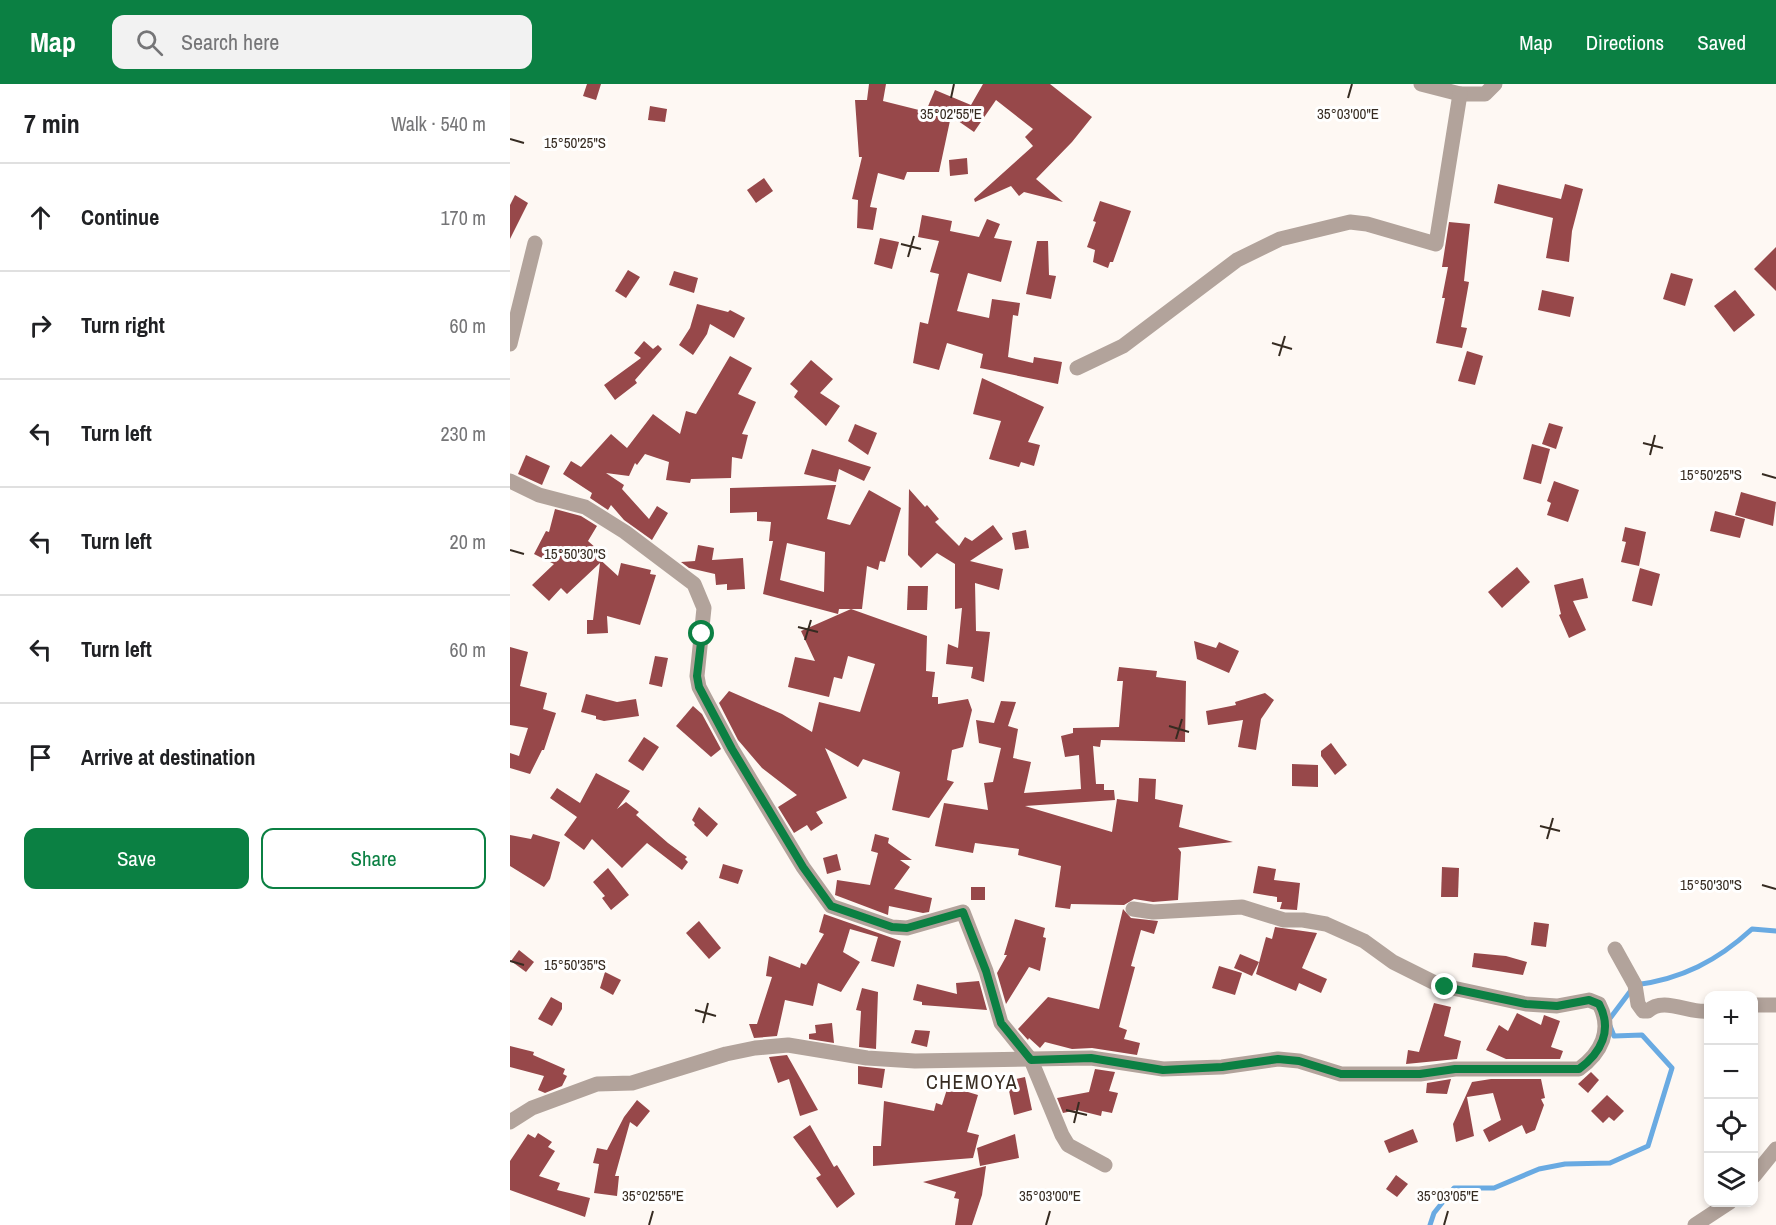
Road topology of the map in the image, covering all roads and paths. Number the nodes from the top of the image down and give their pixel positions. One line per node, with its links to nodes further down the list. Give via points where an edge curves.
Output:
1 (1421, 84): 3 (street)
2 (1495, 84): 3 (street, via 1485,94)
3 (1460, 93): 6 (street, via 1436,244 1350,222 1280,238 1237,260 1123,346)
4 (535, 243): 5 (street)
5 (510, 344)
6 (1077, 368)
7 (510, 481): 13 (street, via 539,495 585,507 694,584 704,608 699,687 803,867 831,906 900,928 963,912 1001,1023)
8 (1133, 909): 13 (street, via 1153,912 1242,907 1284,920 1326,924 1364,941 1393,962 1439,985 1526,1004 1557,1006 1589,1000 1602,1009 1601,1048 1579,1069 1455,1069 1389,1075 1341,1074 1278,1059 1163,1070 1091,1058)
9 (1615, 949): 12 (street, via 1635,985 1643,1011 1669,1005)
10 (1758, 1005): 11 (street)
11 (1776, 1005)
12 (1704, 1012)
13 (1031, 1060): 14 (street, via 915,1061 867,1058 797,1046 755,1048 632,1083 597,1084 532,1108); 16 (street, via 1068,1145)
14 (510, 1122)
15 (1776, 1149): 17 (street)
16 (1105, 1166)
17 (1758, 1171)
18 (1724, 1207): 19 (street)
19 (1695, 1225)

